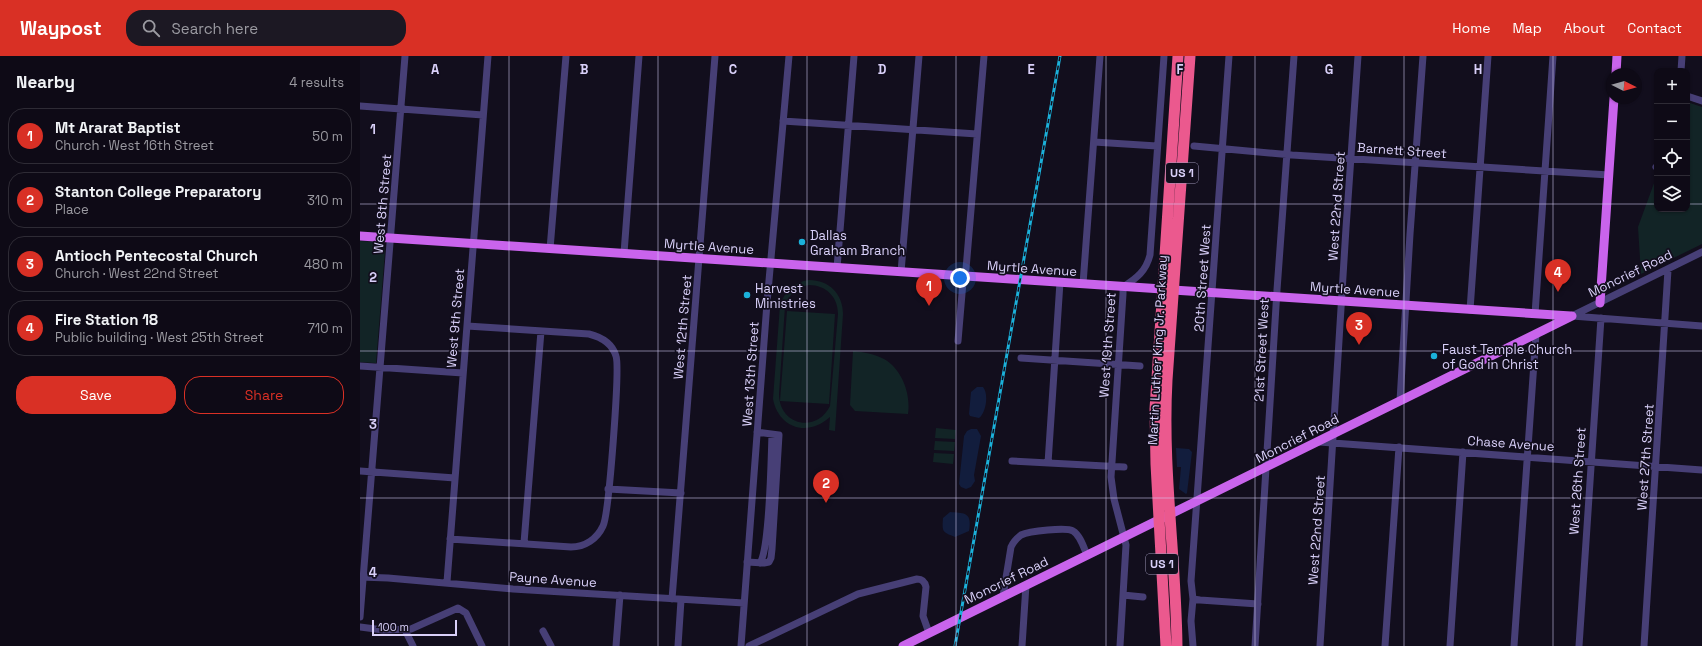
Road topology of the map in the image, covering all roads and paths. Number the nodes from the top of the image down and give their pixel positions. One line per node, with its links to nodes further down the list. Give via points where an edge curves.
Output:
1 (406, 56): 28 (street, West 8th Street)
2 (488, 56): 29 (street, West 9th Street)
3 (566, 56): 47 (street)
4 (639, 56): 49 (street)
5 (715, 56): 50 (street, West 12th Street)
6 (789, 56): 30 (street, West 13th Street)
7 (854, 56): 31 (street)
8 (919, 56): 32 (street)
9 (984, 56): 33 (street)
10 (1100, 56): 34 (street)
11 (1164, 56): 35 (street, West 19th Street)
12 (1178, 56): 59 (highway, Martin Luther King Jr. Parkway / US 1)
13 (1190, 56): 59 (highway, Martin Luther King Jr. Parkway / US 1)
14 (1229, 56): 37 (street, 20th Street West)
15 (1294, 56): 38 (street, 21st Street West)
16 (1358, 56): 39 (street, West 22nd Street)
17 (1423, 56): 40 (street)
18 (1488, 56): 41 (street)
19 (1553, 56): 42 (street)
20 (1617, 56): 22 (main road)
21 (1682, 56): 23 (street)
22 (1616, 68)
23 (1681, 68)
24 (1690, 97): 25 (street)
25 (1702, 101)
26 (1614, 104): 43 (main road)
27 (360, 106): 28 (street)
28 (401, 109): 29 (street); 45 (street, West 8th Street)
29 (483, 115): 46 (street, West 9th Street)
30 (783, 121): 31 (street); 51 (street, West 13th Street)
31 (848, 126): 32 (street); 52 (street)
32 (913, 130): 33 (street); 54 (street)
33 (977, 134): 55 (street)
34 (1094, 142): 35 (street); 57 (street)
35 (1157, 146): 58 (street, West 19th Street, via 1150,255 1140,275)
36 (1194, 146): 37 (street, Barnett Street)
37 (1222, 150): 38 (street, Barnett Street); 60 (street, 20th Street West)
38 (1287, 154): 39 (street, Barnett Street); 61 (street, 21st Street West)
39 (1351, 159): 40 (street, Barnett Street); 62 (street, West 22nd Street)
40 (1415, 163): 41 (street, Barnett Street); 64 (street)
41 (1480, 167): 42 (street, Barnett Street); 65 (street)
42 (1545, 171): 43 (street, Barnett Street); 66 (street)
43 (1609, 175): 63 (main road)
44 (360, 236): 45 (main road, Myrtle Avenue)
45 (391, 238): 46 (main road, Myrtle Avenue); 80 (street, West 8th Street)
46 (474, 244): 47 (main road, Myrtle Avenue); 70 (street, West 9th Street)
47 (550, 249): 49 (main road, Myrtle Avenue)
48 (1702, 252): 53 (street, Moncrief Road)
49 (624, 253): 50 (main road, Myrtle Avenue)
50 (699, 259): 51 (main road, Myrtle Avenue); 100 (street, West 12th Street)
51 (771, 263): 52 (main road, Myrtle Avenue); 83 (street, West 13th Street)
52 (837, 268): 54 (main road, Myrtle Avenue)
53 (1668, 270): 63 (street, Moncrief Road); 69 (street, West 27th Street)
54 (901, 272): 55 (main road, Myrtle Avenue)
55 (964, 277): 56 (main road, Myrtle Avenue); 74 (street)
56 (1060, 282): 57 (main road, Myrtle Avenue); 76 (street)
57 (1083, 284): 58 (main road, Myrtle Avenue)
58 (1123, 287): 59 (main road, Myrtle Avenue); 77 (street, West 19th Street)
59 (1168, 289): 60 (main road, Myrtle Avenue); 102 (highway, Martin Luther King Jr. Parkway / US 1)
60 (1213, 292): 61 (main road, Myrtle Avenue); 101 (street, 20th Street West)
61 (1277, 297): 62 (main road, Myrtle Avenue); 94 (street, 21st Street West)
62 (1342, 301): 64 (main road, Myrtle Avenue); 84 (street, West 22nd Street)
63 (1600, 303): 67 (street, Moncrief Road)
64 (1406, 305): 65 (main road, Myrtle Avenue); 82 (street)
65 (1470, 310): 66 (main road, Myrtle Avenue)
66 (1535, 314): 67 (main road, Myrtle Avenue)
67 (1572, 316): 68 (street, Myrtle Avenue); 73 (main road, Moncrief Road)
68 (1601, 318): 69 (street, Myrtle Avenue); 88 (street, West 26th Street)
69 (1666, 323): 71 (street, Myrtle Avenue); 91 (street, West 27th Street)
70 (467, 326): 72 (street); 81 (street, West 9th Street)
71 (1702, 326)
72 (540, 331): 99 (street, via 595,335 607,342 616,355 618,370); 105 (street)
73 (1536, 334): 82 (main road, Moncrief Road); 87 (street)
74 (958, 341)
75 (1021, 358): 76 (street)
76 (1054, 361): 77 (street); 90 (street)
77 (1118, 365): 79 (street); 92 (street, West 19th Street)
78 (360, 366): 80 (street)
79 (1140, 366)
80 (381, 367): 81 (street); 97 (street, West 8th Street)
81 (463, 373): 98 (street, West 9th Street)
82 (1400, 401): 84 (main road, Moncrief Road)
83 (757, 432): 107 (street, West 13th Street); 107 (street, via 780,435 772,553 769,562)
84 (1334, 438): 85 (street, Chase Avenue); 94 (main road, Moncrief Road, via 1319,442); 141 (street, West 22nd Street)
85 (1399, 447): 86 (street, Chase Avenue); 142 (street)
86 (1463, 452): 87 (street, Chase Avenue); 143 (street)
87 (1527, 456): 88 (street, Chase Avenue); 144 (street)
88 (1592, 461): 91 (street, Chase Avenue); 145 (street, West 26th Street)
89 (1012, 462): 90 (street)
90 (1048, 463): 92 (street)
91 (1656, 466): 95 (street, Chase Avenue); 146 (street, West 27th Street)
92 (1111, 467): 93 (street); 103 (street, West 19th Street, via 1114,499)
93 (1124, 467)
94 (1266, 468): 101 (main road, Moncrief Road); 119 (street, 21st Street West)
95 (1702, 470)
96 (360, 471): 97 (street)
97 (372, 472): 98 (street); 108 (street, West 8th Street)
98 (455, 478): 104 (street, West 9th Street)
99 (608, 489): 100 (street); 105 (street, via 606,518 596,537 577,547)
100 (681, 493): 115 (street, West 12th Street)
101 (1196, 502): 102 (main road, Moncrief Road); 116 (street, 20th Street West, via 1191,582)
102 (1164, 517): 103 (main road, Moncrief Road); 120 (highway, Martin Luther King Jr. Parkway / US 1); 138 (highway, Martin Luther King Jr. Parkway / US 1)
103 (1124, 537): 106 (main road, Moncrief Road); 111 (street, West 19th Street, via 1126,552)
104 (450, 539): 105 (street); 109 (street, West 9th Street)
105 (524, 543)
106 (1087, 555): 110 (main road, Moncrief Road); 113 (street, via 1077,534 1072,530 1028,533 1020,536 1011,547)
107 (748, 562): 118 (street, West 13th Street)
108 (362, 577): 109 (street, Payne Avenue); 121 (street, West 8th Street)
109 (446, 582): 112 (street, Payne Avenue)
110 (1026, 585): 113 (main road, Moncrief Road); 134 (street)
111 (1123, 595): 114 (street); 135 (street, West 19th Street)
112 (620, 596): 115 (street, Payne Avenue); 129 (street)
113 (1003, 596): 125 (main road, Moncrief Road)
114 (1143, 597)
115 (672, 599): 117 (street, Payne Avenue)
116 (1193, 599): 119 (street); 139 (street, 20th Street West)
117 (681, 600): 118 (street, Payne Avenue); 130 (street)
118 (744, 603): 131 (street, West 13th Street)
119 (1258, 604): 140 (street, 21st Street West)
120 (1165, 609): 136 (highway); 137 (highway, Martin Luther King Jr. Parkway / US 1)
121 (360, 617)
122 (360, 627): 123 (street)
123 (405, 630): 126 (street); 127 (street, via 418,627 455,609 461,609 466,613)
124 (543, 631): 128 (street)
125 (929, 633): 132 (street, via 923,616 926,587 925,583 917,579 858,594); 133 (main road, Moncrief Road)
126 (413, 646)
127 (482, 646)
128 (551, 646)
129 (616, 646)
130 (678, 646)
131 (741, 646)
132 (749, 646)
133 (903, 646)
134 (1022, 646)
135 (1120, 646)
136 (1162, 646)
137 (1166, 646)
138 (1176, 646)
139 (1192, 646)
140 (1255, 646)
141 (1320, 646)
142 (1385, 646)
143 (1450, 646)
144 (1514, 646)
145 (1579, 646)
146 (1644, 646)

